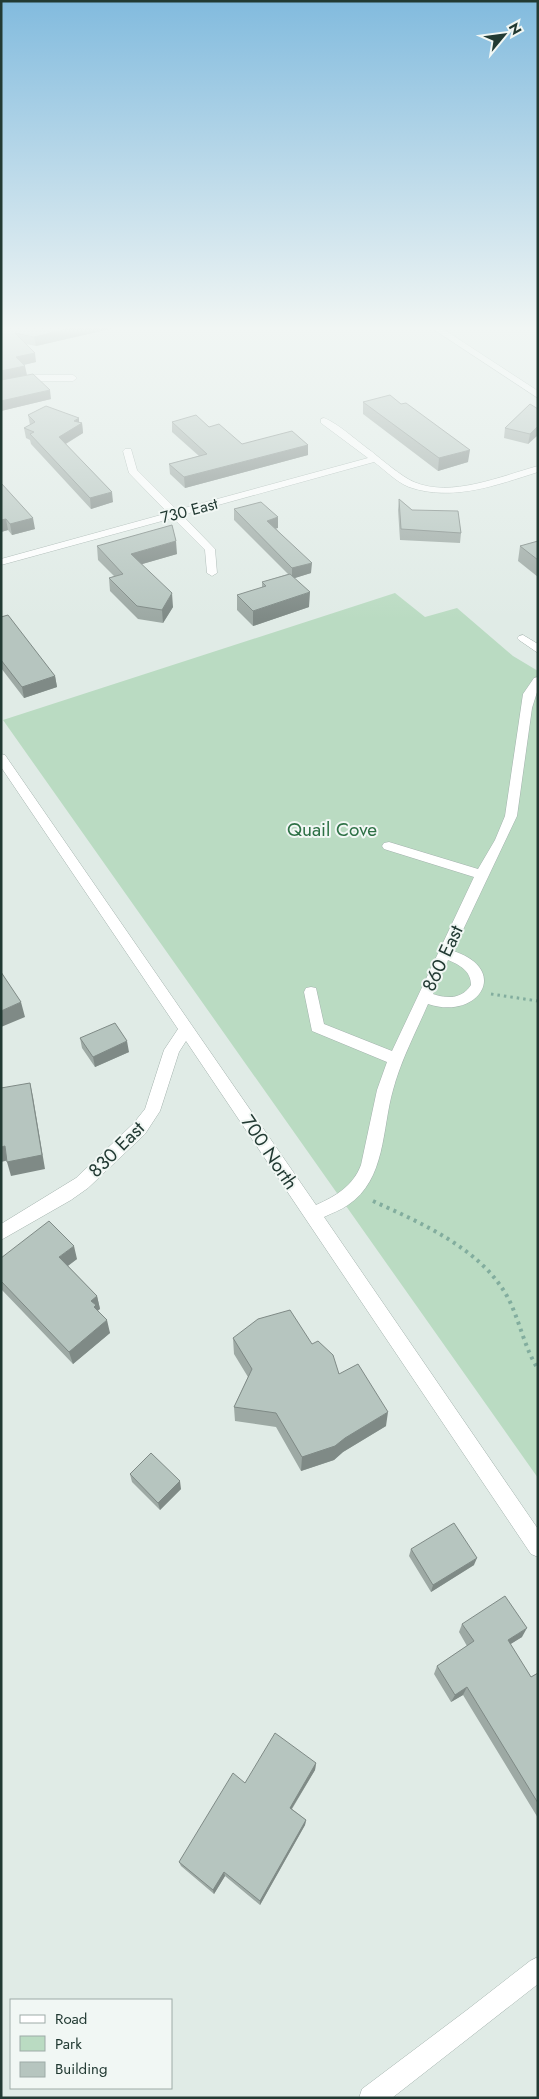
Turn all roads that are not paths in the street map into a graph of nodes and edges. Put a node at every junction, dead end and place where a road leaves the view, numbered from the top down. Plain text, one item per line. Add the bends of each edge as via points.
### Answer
1 (327, 423) edge
2 (128, 451) dead end
3 (377, 458) junction
4 (538, 469) edge
5 (176, 514) junction
6 (1, 562) edge
7 (212, 573) dead end
8 (523, 638) dead end
9 (538, 650) edge
10 (538, 680) edge
11 (1, 758) edge
12 (389, 846) dead end
13 (482, 875) junction
14 (444, 954) junction
15 (311, 992) dead end
16 (424, 997) junction
17 (186, 1029) junction
18 (396, 1058) junction
19 (313, 1214) junction
20 (1, 1233) edge
21 (538, 1547) edge
22 (538, 1969) edge
23 (372, 2098) edge

1 - 3 street
2 - 5 street via 132,471
3 - 4 street via 410,484 434,490 452,491 483,485
3 - 5 street, 730 East
5 - 6 street, 730 East
5 - 7 street via 210,549
8 - 9 street
10 - 13 street, 860 East via 529,694 526,708 511,816
11 - 17 street, 700 North
12 - 13 street
13 - 14 street, 860 East
14 - 16 street, 860 East
14 - 16 street via 459,959 474,970 476,990 460,1002 442,1003
15 - 18 street via 317,1027
16 - 18 street, 860 East
17 - 19 street, 700 North
17 - 20 street, 830 East via 172,1050 152,1111 139,1129 82,1183
18 - 19 street, 860 East via 363,1180 343,1200
19 - 21 street, 700 North
22 - 23 street

